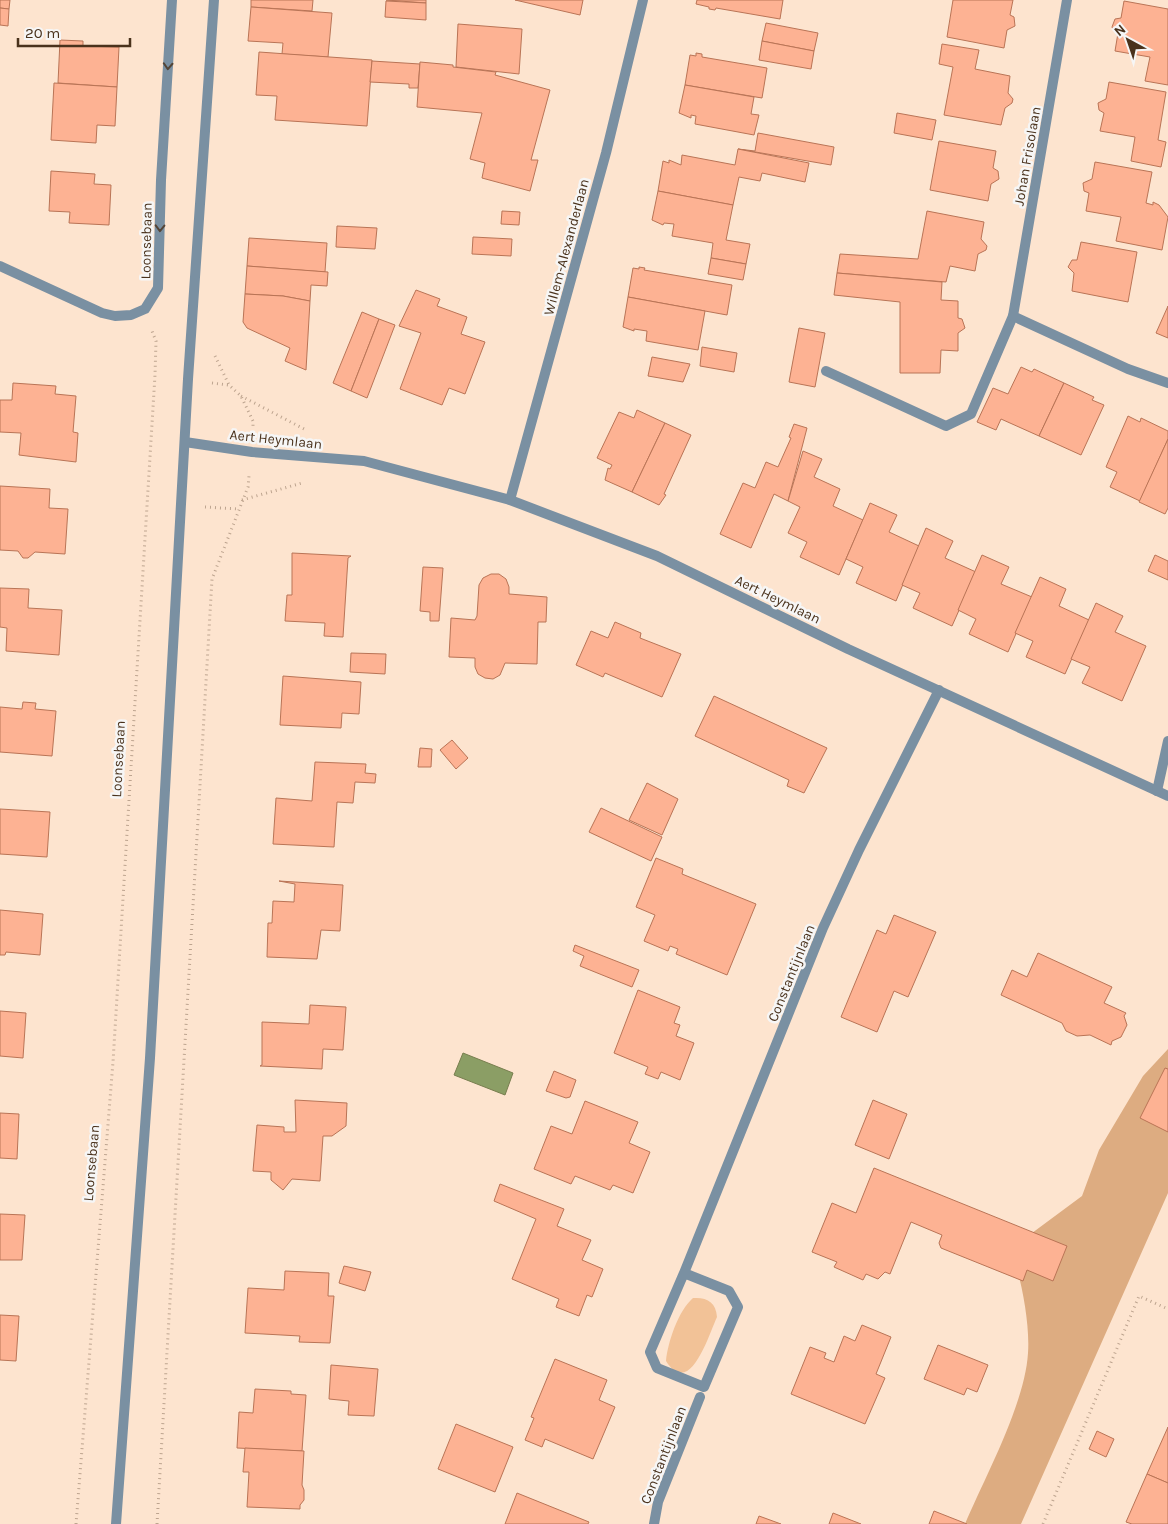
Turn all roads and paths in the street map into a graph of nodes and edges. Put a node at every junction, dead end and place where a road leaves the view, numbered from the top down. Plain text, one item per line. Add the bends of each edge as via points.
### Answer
1 (172, 0) edge
2 (214, 0) edge
3 (643, 0) edge
4 (1068, 0) edge
5 (0, 266) edge
6 (145, 309) junction
7 (1013, 316) junction
8 (193, 322) junction
9 (826, 372) dead end
10 (1168, 383) edge
11 (241, 396) junction
12 (313, 434) dead end
13 (185, 442) junction
14 (252, 452) junction
15 (510, 500) junction
16 (939, 690) junction
17 (1168, 741) edge
18 (1157, 791) junction
19 (1168, 796) edge
20 (684, 1273) junction
21 (1168, 1309) edge
22 (700, 1397) dead end
23 (76, 1524) edge
24 (116, 1524) edge
25 (157, 1524) edge
26 (654, 1524) edge
27 (1043, 1524) edge

1 -> 6 street, Loonsebaan via 158,288
2 - 8 street
3 - 15 street, Willem-Alexanderlaan via 606,153
4 - 7 street, Johan Frisolaan
5 - 6 street via 102,313 131,315
6 - 23 path, Loonsebaan via 156,341 155,375 113,1062
7 - 9 street, Johan Frisolaan via 971,414 946,426
7 - 10 street via 1128,369
8 - 11 path via 212,347 229,386
8 - 13 street
11 - 12 path, Aert Heymlaan
11 - 14 path via 253,420
13 - 14 street, Aert Heymlaan
13 - 24 street via 150,1058
14 - 15 street, Aert Heymlaan via 364,461
14 - 25 path via 248,487 212,579
15 - 16 street, Aert Heymlaan via 657,556
16 - 18 street, Aert Heymlaan
16 - 20 street, Constantijnlaan via 823,928
17 - 18 street
18 - 19 street, Aert Heymlaan
20 - 20 street, Constantijnlaan via 650,1352 657,1368 704,1387 738,1306 729,1291
21 - 27 path via 1139,1296
22 - 26 street, Constantijnlaan via 658,1502

